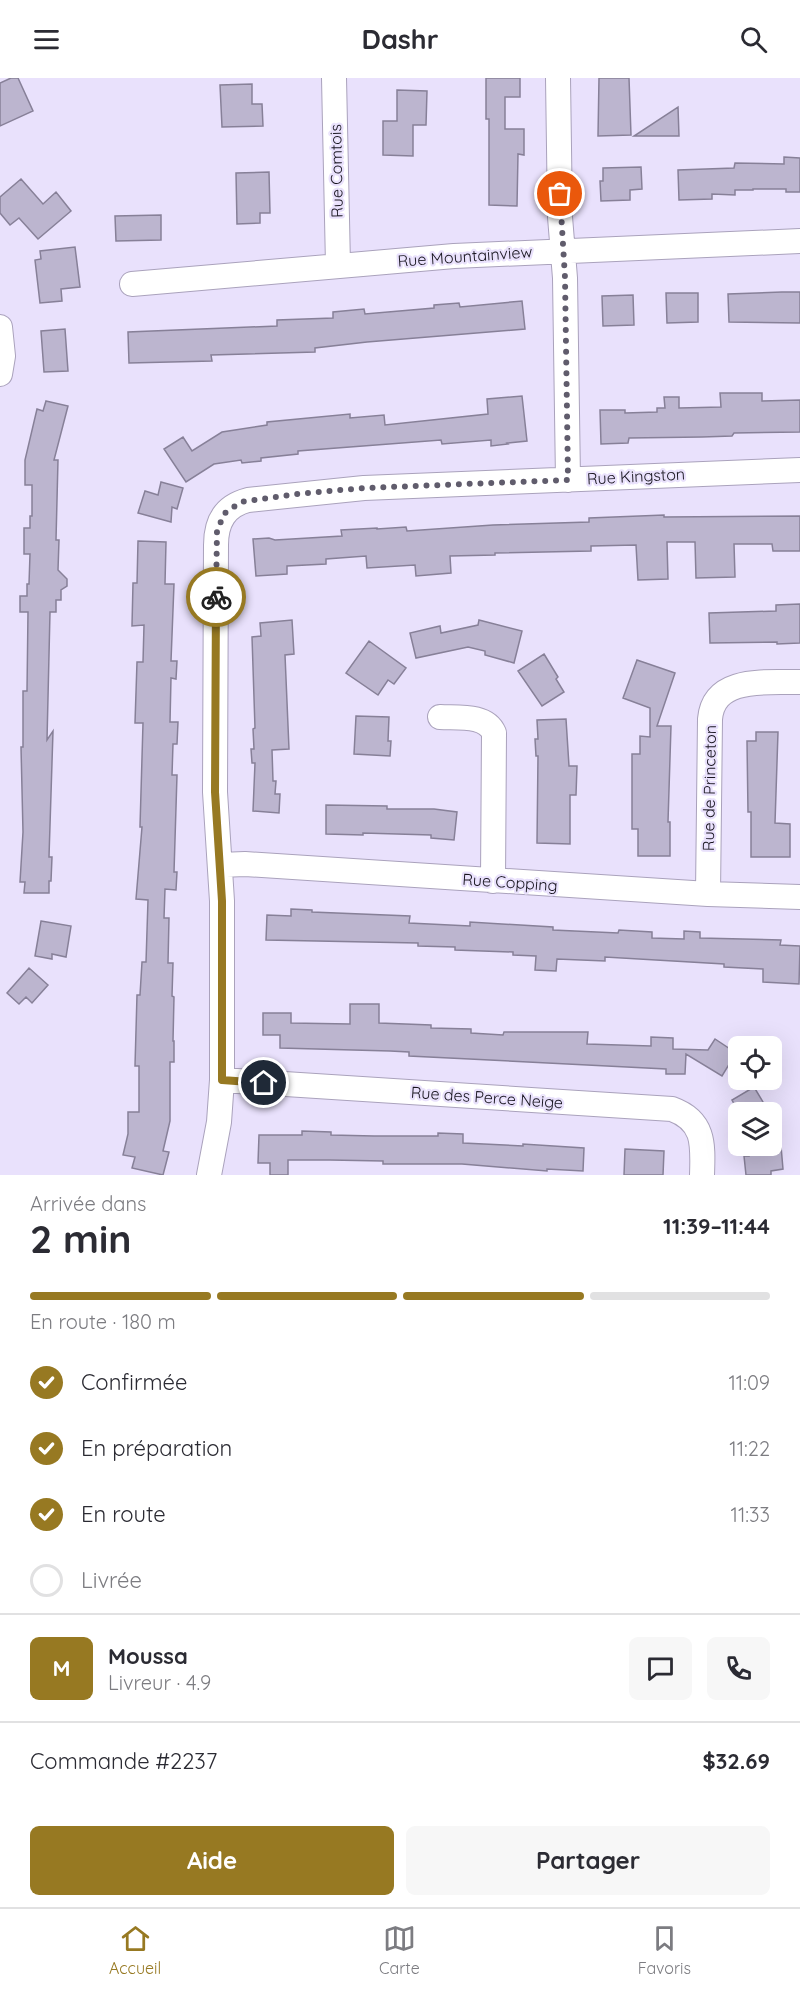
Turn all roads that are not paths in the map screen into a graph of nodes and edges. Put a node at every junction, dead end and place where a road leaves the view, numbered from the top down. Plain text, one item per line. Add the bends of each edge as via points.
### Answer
1 (334, 78) edge
2 (558, 78) edge
3 (800, 241) edge
4 (563, 250) junction
5 (338, 265) junction
6 (132, 284) dead end
7 (0, 327) edge
8 (0, 374) edge
9 (800, 470) edge
10 (568, 480) junction
11 (800, 682) edge
12 (440, 717) dead end
13 (220, 865) junction
14 (494, 881) junction
15 (708, 894) junction
16 (800, 897) edge
17 (222, 1080) junction
18 (210, 1175) edge
19 (702, 1175) edge

1 - 5 street, Rue Comtois
2 - 4 street
3 - 4 street, Rue Mountainview
4 - 5 street, Rue Mountainview
4 - 10 street
5 - 6 street, Rue Mountainview
7 - 8 street
9 - 10 street, Rue Kingston
10 - 13 street, Rue Kingston via 324,491 248,500 225,513 216,537 215,792
11 - 15 street, Rue de Princeton via 737,685 722,693 712,707
12 - 14 street via 482,720 494,733
13 - 14 street, Rue Copping
13 - 17 street
14 - 15 street, Rue Copping
15 - 16 street, Rue Copping
17 - 18 street
17 - 19 street, Rue des Perce Neige via 672,1109 690,1118 698,1129

